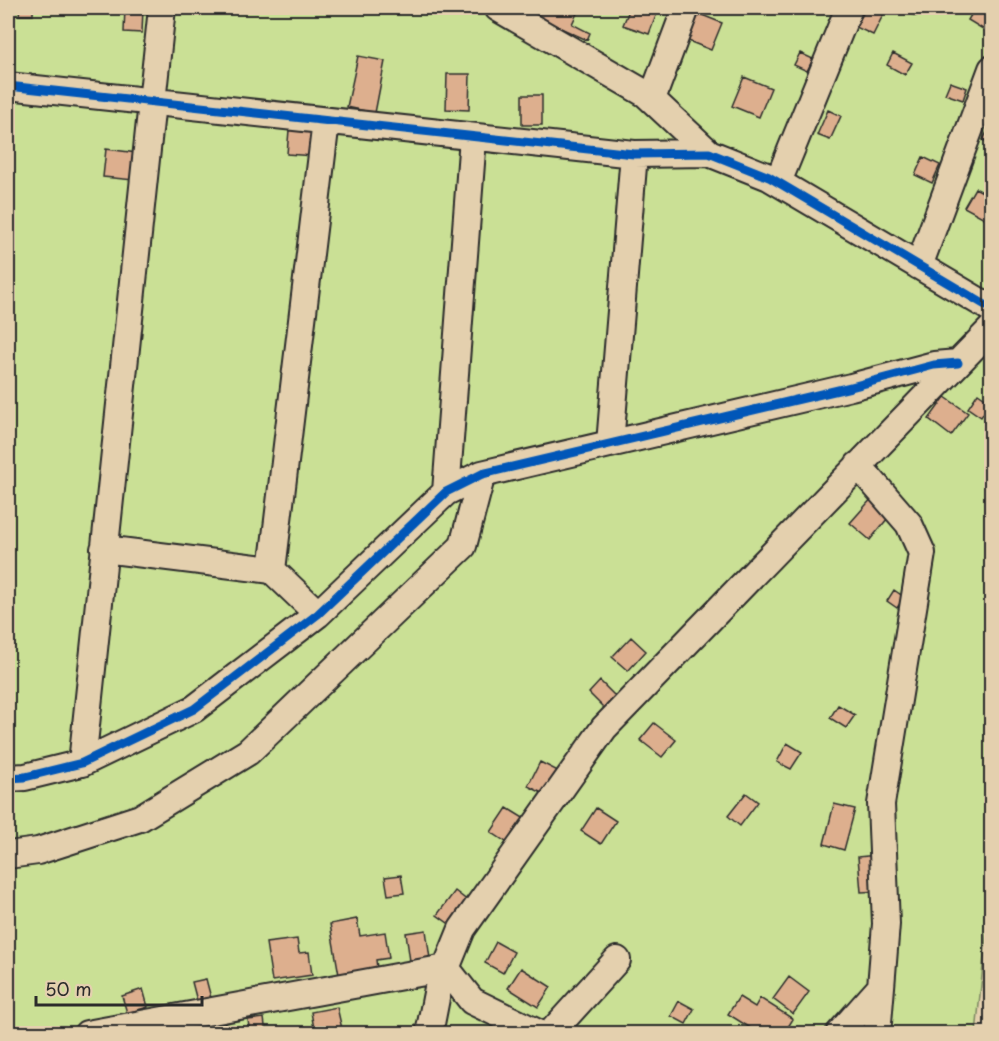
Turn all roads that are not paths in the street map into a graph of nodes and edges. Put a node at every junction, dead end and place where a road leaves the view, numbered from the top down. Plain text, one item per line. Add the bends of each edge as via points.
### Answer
1 (162, 8) edge
2 (686, 8) edge
3 (849, 8) edge
4 (511, 11) edge
5 (992, 69) edge
6 (8, 86) edge
7 (652, 99) junction
8 (154, 102) junction
9 (326, 121) junction
10 (473, 137) junction
11 (709, 153) junction
12 (634, 154) junction
13 (778, 182) junction
14 (919, 266) junction
15 (992, 309) edge
16 (992, 328) edge
17 (958, 363) junction
18 (610, 444) junction
19 (858, 465) junction
20 (482, 474) junction
21 (446, 492) junction
22 (104, 549) junction
23 (272, 570) junction
24 (318, 614) junction
25 (82, 763) junction
26 (8, 778) edge
27 (8, 855) edge
28 (617, 960) dead end
29 (446, 968) junction
30 (881, 987) junction
31 (87, 1034) edge
32 (429, 1034) edge
33 (540, 1034) edge
34 (550, 1034) edge
35 (839, 1034) edge
36 (877, 1034) edge

1 - 8 street
2 - 7 street
3 - 13 street
4 - 7 street
5 - 14 street
6 - 8 street
7 - 11 street
8 - 9 street
8 - 22 street
9 - 10 street
9 - 23 street
10 - 12 street
10 - 21 street
11 - 12 street
11 - 13 street
12 - 18 street
13 - 14 street
14 - 15 street
16 - 17 street
17 - 18 street via 934,365
17 - 19 street
18 - 20 street
19 - 29 street via 604,728 462,929
19 - 30 street via 909,524 922,553 881,804 886,924
20 - 21 street
20 - 27 street via 463,546 248,752 140,818 38,851
21 - 24 street
22 - 23 street
22 - 25 street
23 - 24 street
24 - 25 street via 194,709
25 - 26 street
28 - 34 street
29 - 31 street
29 - 32 street
29 - 33 street via 472,1001
30 - 35 street
30 - 36 street

